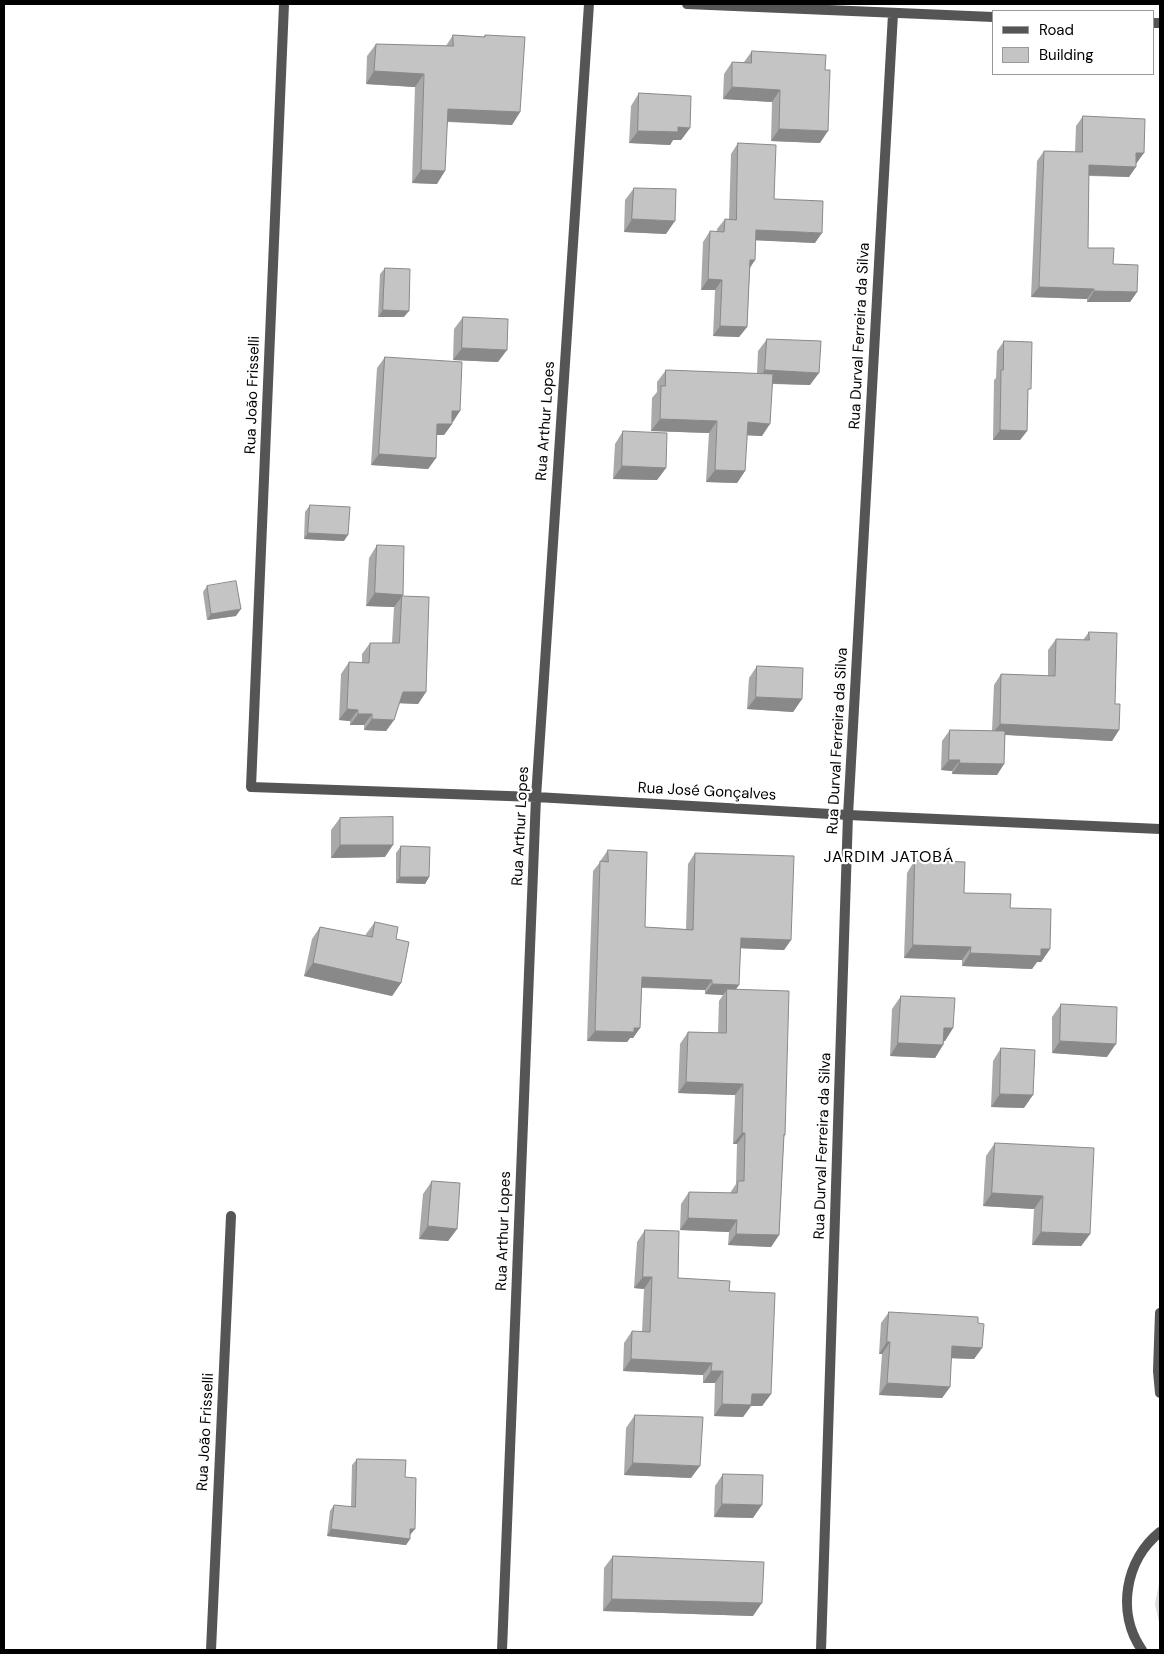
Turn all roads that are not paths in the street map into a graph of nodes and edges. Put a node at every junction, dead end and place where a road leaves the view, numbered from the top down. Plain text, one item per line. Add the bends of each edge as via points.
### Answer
1 (284, 4) edge
2 (589, 4) edge
3 (687, 4) edge
4 (893, 14) junction
5 (992, 17) edge
6 (251, 787) joint
7 (536, 797) junction
8 (848, 815) junction
9 (1160, 829) edge
10 (231, 1216) dead end
11 (1160, 1313) edge
12 (1160, 1393) edge
13 (1160, 1532) edge
14 (1136, 1648) edge
15 (211, 1650) edge
16 (502, 1650) edge
17 (821, 1650) edge

1 - 6 street, Rua João Frisselli
2 - 7 street, Rua Arthur Lopes
3 - 4 street
4 - 5 street
4 - 8 street, Rua Durval Ferreira da Silva
6 - 7 street, Rua José Gonçalves
7 - 8 street, Rua José Gonçalves
7 - 16 street, Rua Arthur Lopes
8 - 9 street, Rua José Gonçalves
8 - 17 street, Rua Durval Ferreira da Silva
10 - 15 street, Rua João Frisselli
11 - 12 street
13 - 14 street via 1150,1540 1135,1562 1127,1588 1128,1616

